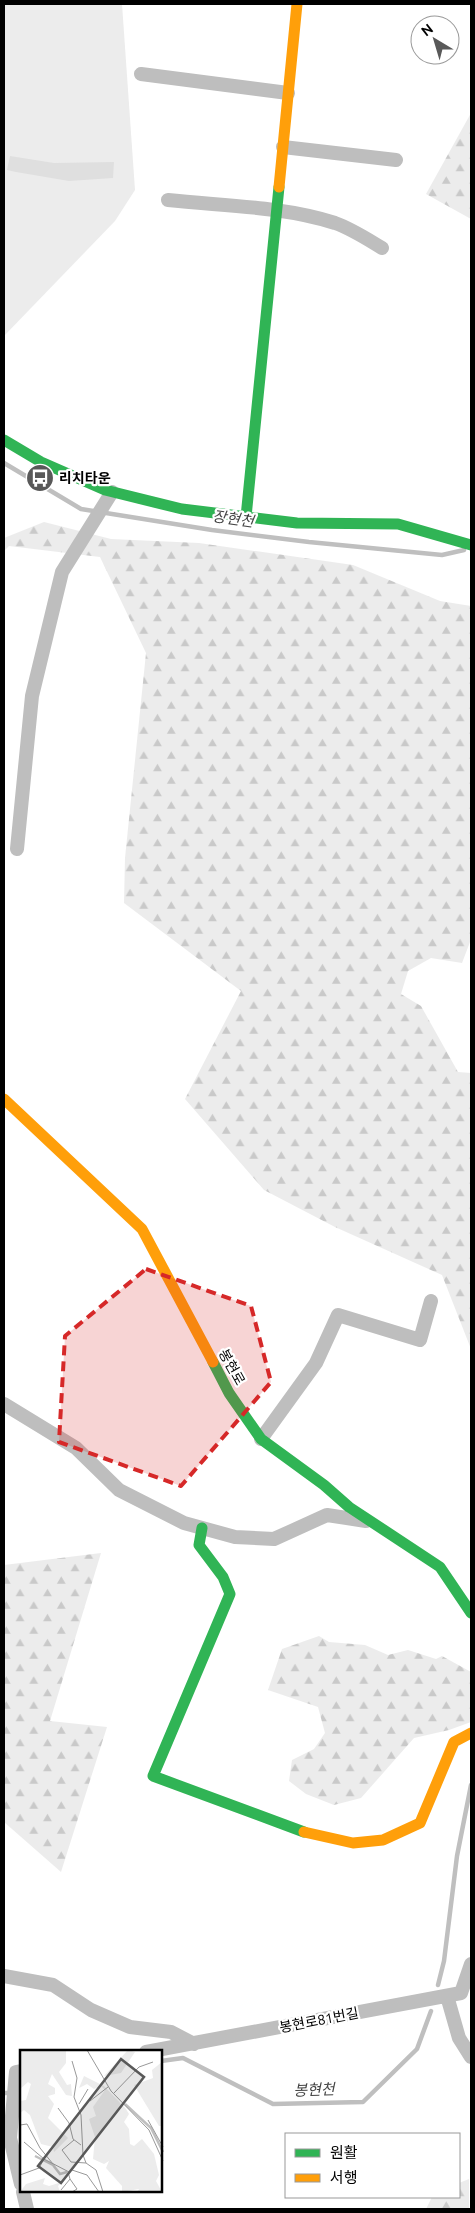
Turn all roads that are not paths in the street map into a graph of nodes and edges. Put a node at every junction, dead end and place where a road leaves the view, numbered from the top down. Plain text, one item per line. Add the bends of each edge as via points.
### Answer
1 (297, 4) edge
2 (141, 74) dead end
3 (288, 94) junction
4 (283, 147) junction
5 (396, 160) dead end
6 (168, 200) dead end
7 (276, 211) junction
8 (382, 248) dead end
9 (4, 440) edge
10 (109, 497) junction
11 (246, 517) junction
12 (471, 545) edge
13 (17, 849) dead end
14 (4, 1099) edge
15 (431, 1301) dead end
16 (4, 1404) edge
17 (261, 1440) junction
18 (373, 1522) junction
19 (202, 1528) junction
20 (471, 1614) edge
21 (471, 1733) edge
22 (471, 1964) edge
23 (4, 1976) edge
24 (447, 1996) junction
25 (194, 2044) junction
26 (158, 2050) edge
27 (471, 2057) edge
28 (14, 2075) edge
29 (20, 2180) edge
30 (23, 2193) edge
31 (28, 2209) edge

1 - 3 street
2 - 3 street
3 - 4 street
4 - 5 street
4 - 7 street
6 - 7 street
7 - 8 street via 334,223
7 - 11 street
9 - 10 street
10 - 11 street
10 - 13 street via 62,572 32,696
11 - 12 street via 297,523 398,524
14 - 17 street, 봉현로 via 142,1230 229,1393
15 - 17 street via 420,1340 338,1315 316,1364
16 - 19 street via 76,1448 119,1490 184,1523
17 - 18 street, 봉현로
18 - 19 street via 327,1515 274,1539 235,1538
18 - 20 street, 봉현로 via 440,1567
19 - 21 street via 199,1545 223,1577 230,1594 153,1776 306,1833 354,1843 383,1840 420,1823 454,1742
22 - 24 street, 봉현로81번길 via 461,1993
23 - 25 street via 53,1985 91,2010 130,2027 171,2032
24 - 25 street, 봉현로81번길
24 - 27 street via 459,2038
25 - 26 street, 봉현로81번길
28 - 29 street via 10,2138
30 - 31 street

